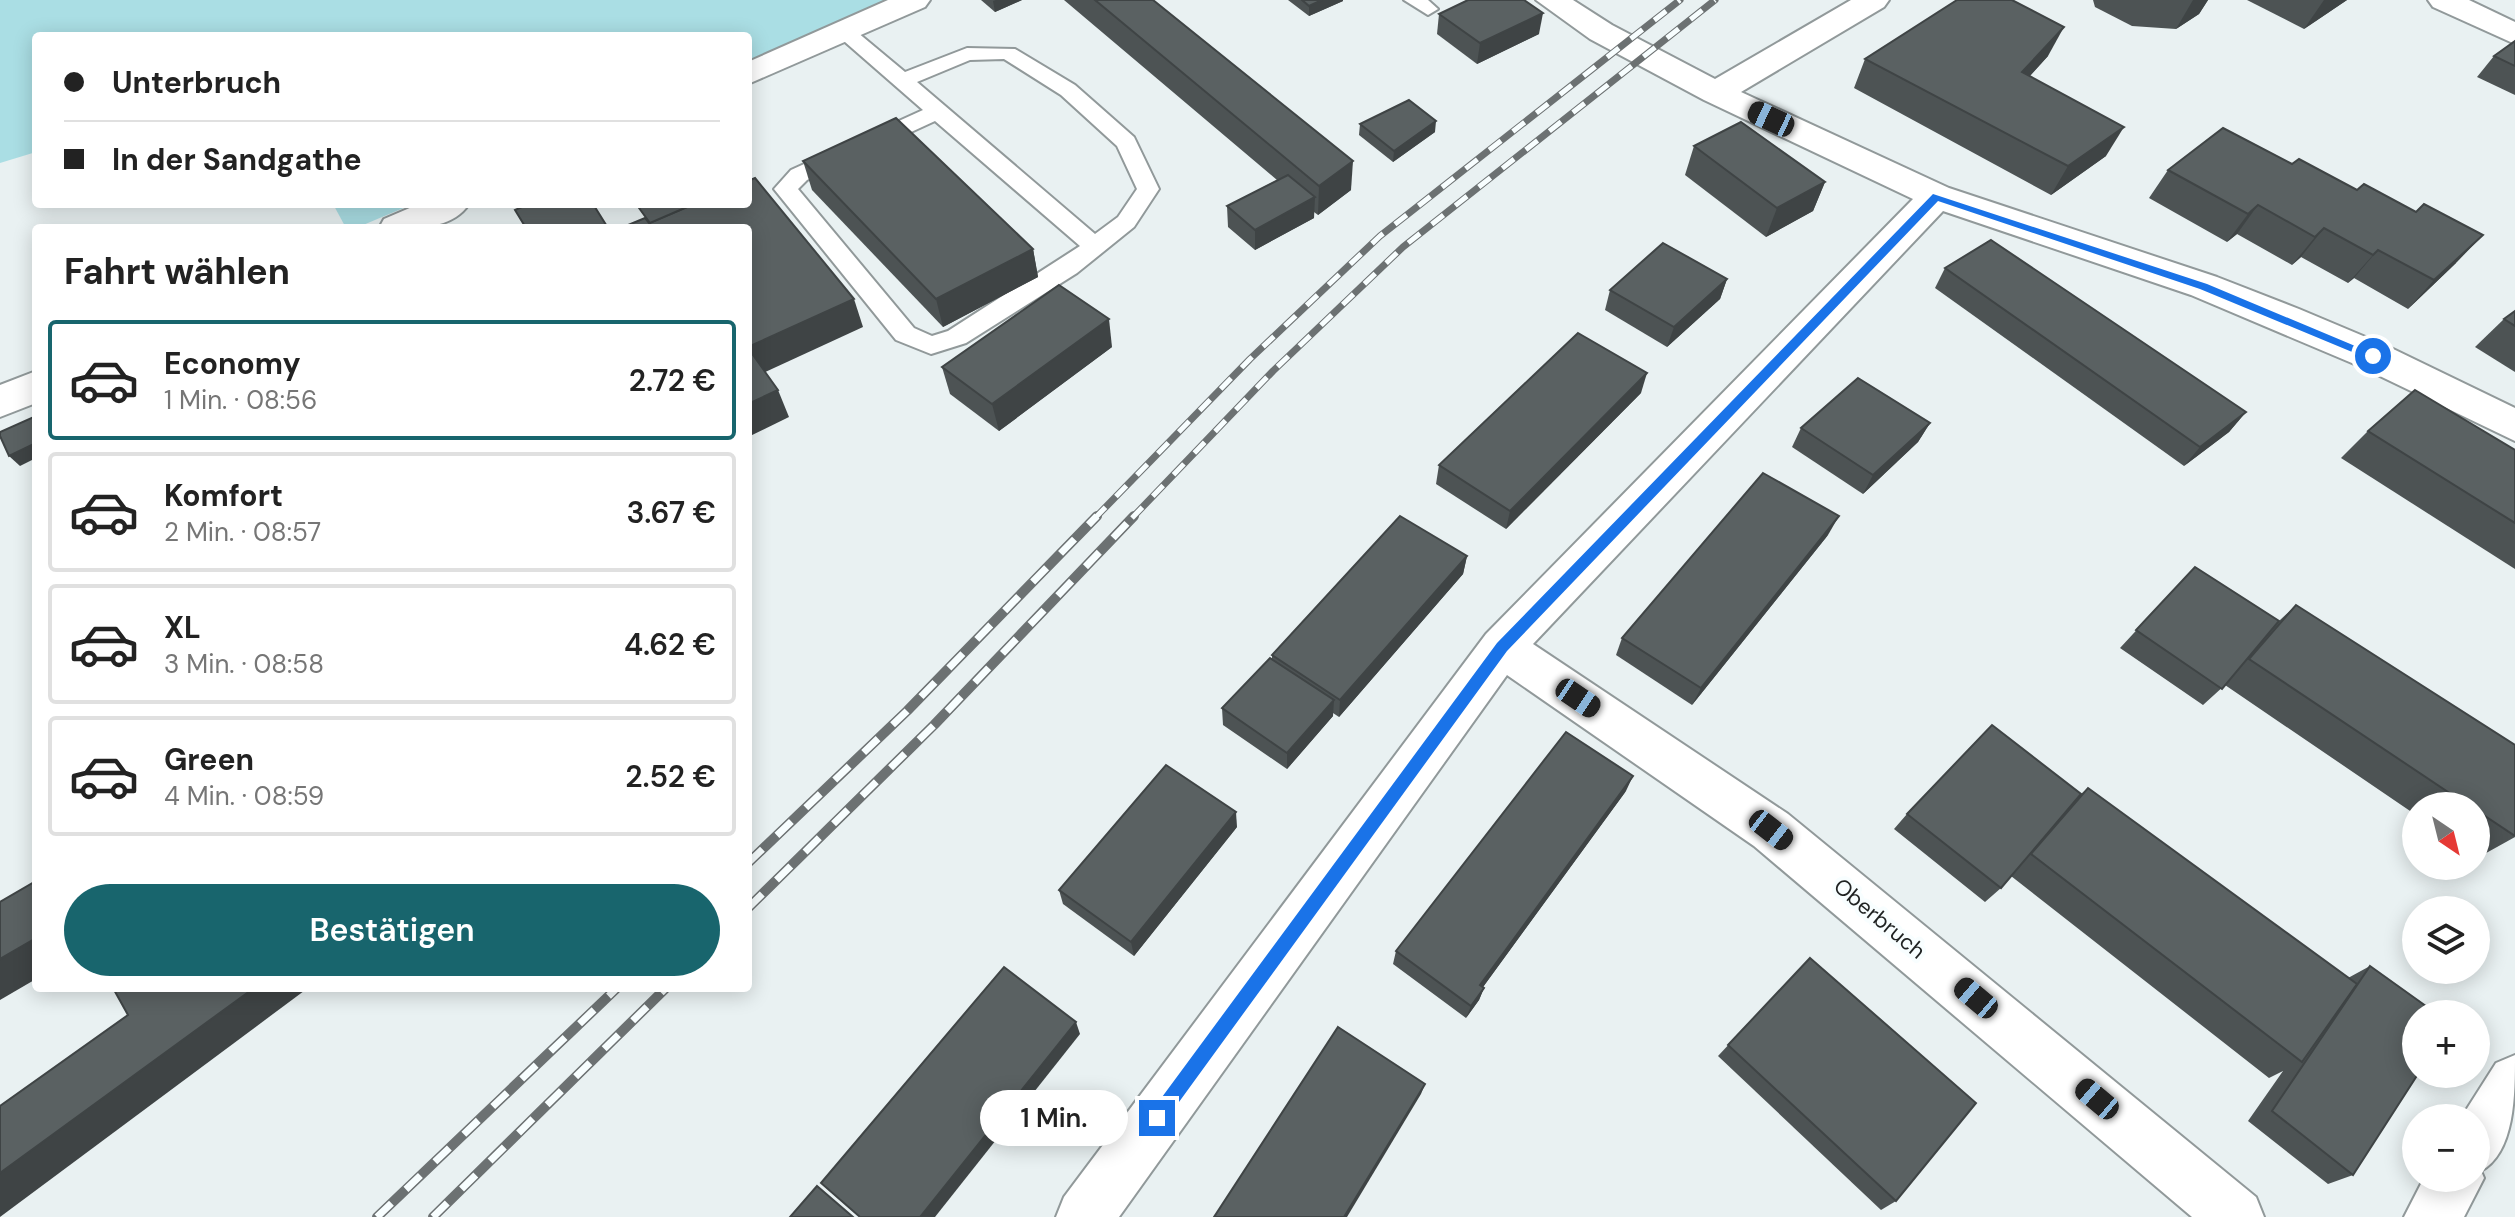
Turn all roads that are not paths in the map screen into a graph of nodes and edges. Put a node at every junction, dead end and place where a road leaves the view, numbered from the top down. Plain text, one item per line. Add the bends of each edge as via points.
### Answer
1 (914, 0) edge
2 (1552, 0) edge
3 (1873, 0) edge
4 (2444, 0) edge
5 (844, 31) junction
6 (2515, 34) edge
7 (752, 72) edge
8 (904, 80) junction
9 (1716, 93) junction
10 (939, 111) junction
11 (1937, 196) junction
12 (442, 208) edge
13 (406, 224) edge
14 (1095, 247) junction
15 (32, 388) edge
16 (0, 402) edge
17 (2515, 426) edge
18 (1502, 647) junction
19 (2515, 1082) edge
20 (2490, 1122) edge
21 (2447, 1192) edge
22 (1084, 1217) edge
23 (2236, 1217) edge
24 (2432, 1217) edge

1 - 5 street
2 - 9 street
3 - 9 street
4 - 6 street
5 - 7 street
5 - 8 lane
8 - 10 lane
8 - 14 lane via 967,54 1008,53 1068,90 1126,142 1148,189 1126,222
9 - 11 street
10 - 14 lane
10 - 14 lane via 799,175 785,189 905,334 931,345 957,337
11 - 17 street via 2231,297 2373,356
11 - 18 street
12 - 13 street
15 - 16 street
18 - 22 street
18 - 23 street, Oberbruch via 1783,839
19 - 20 street
21 - 24 street

